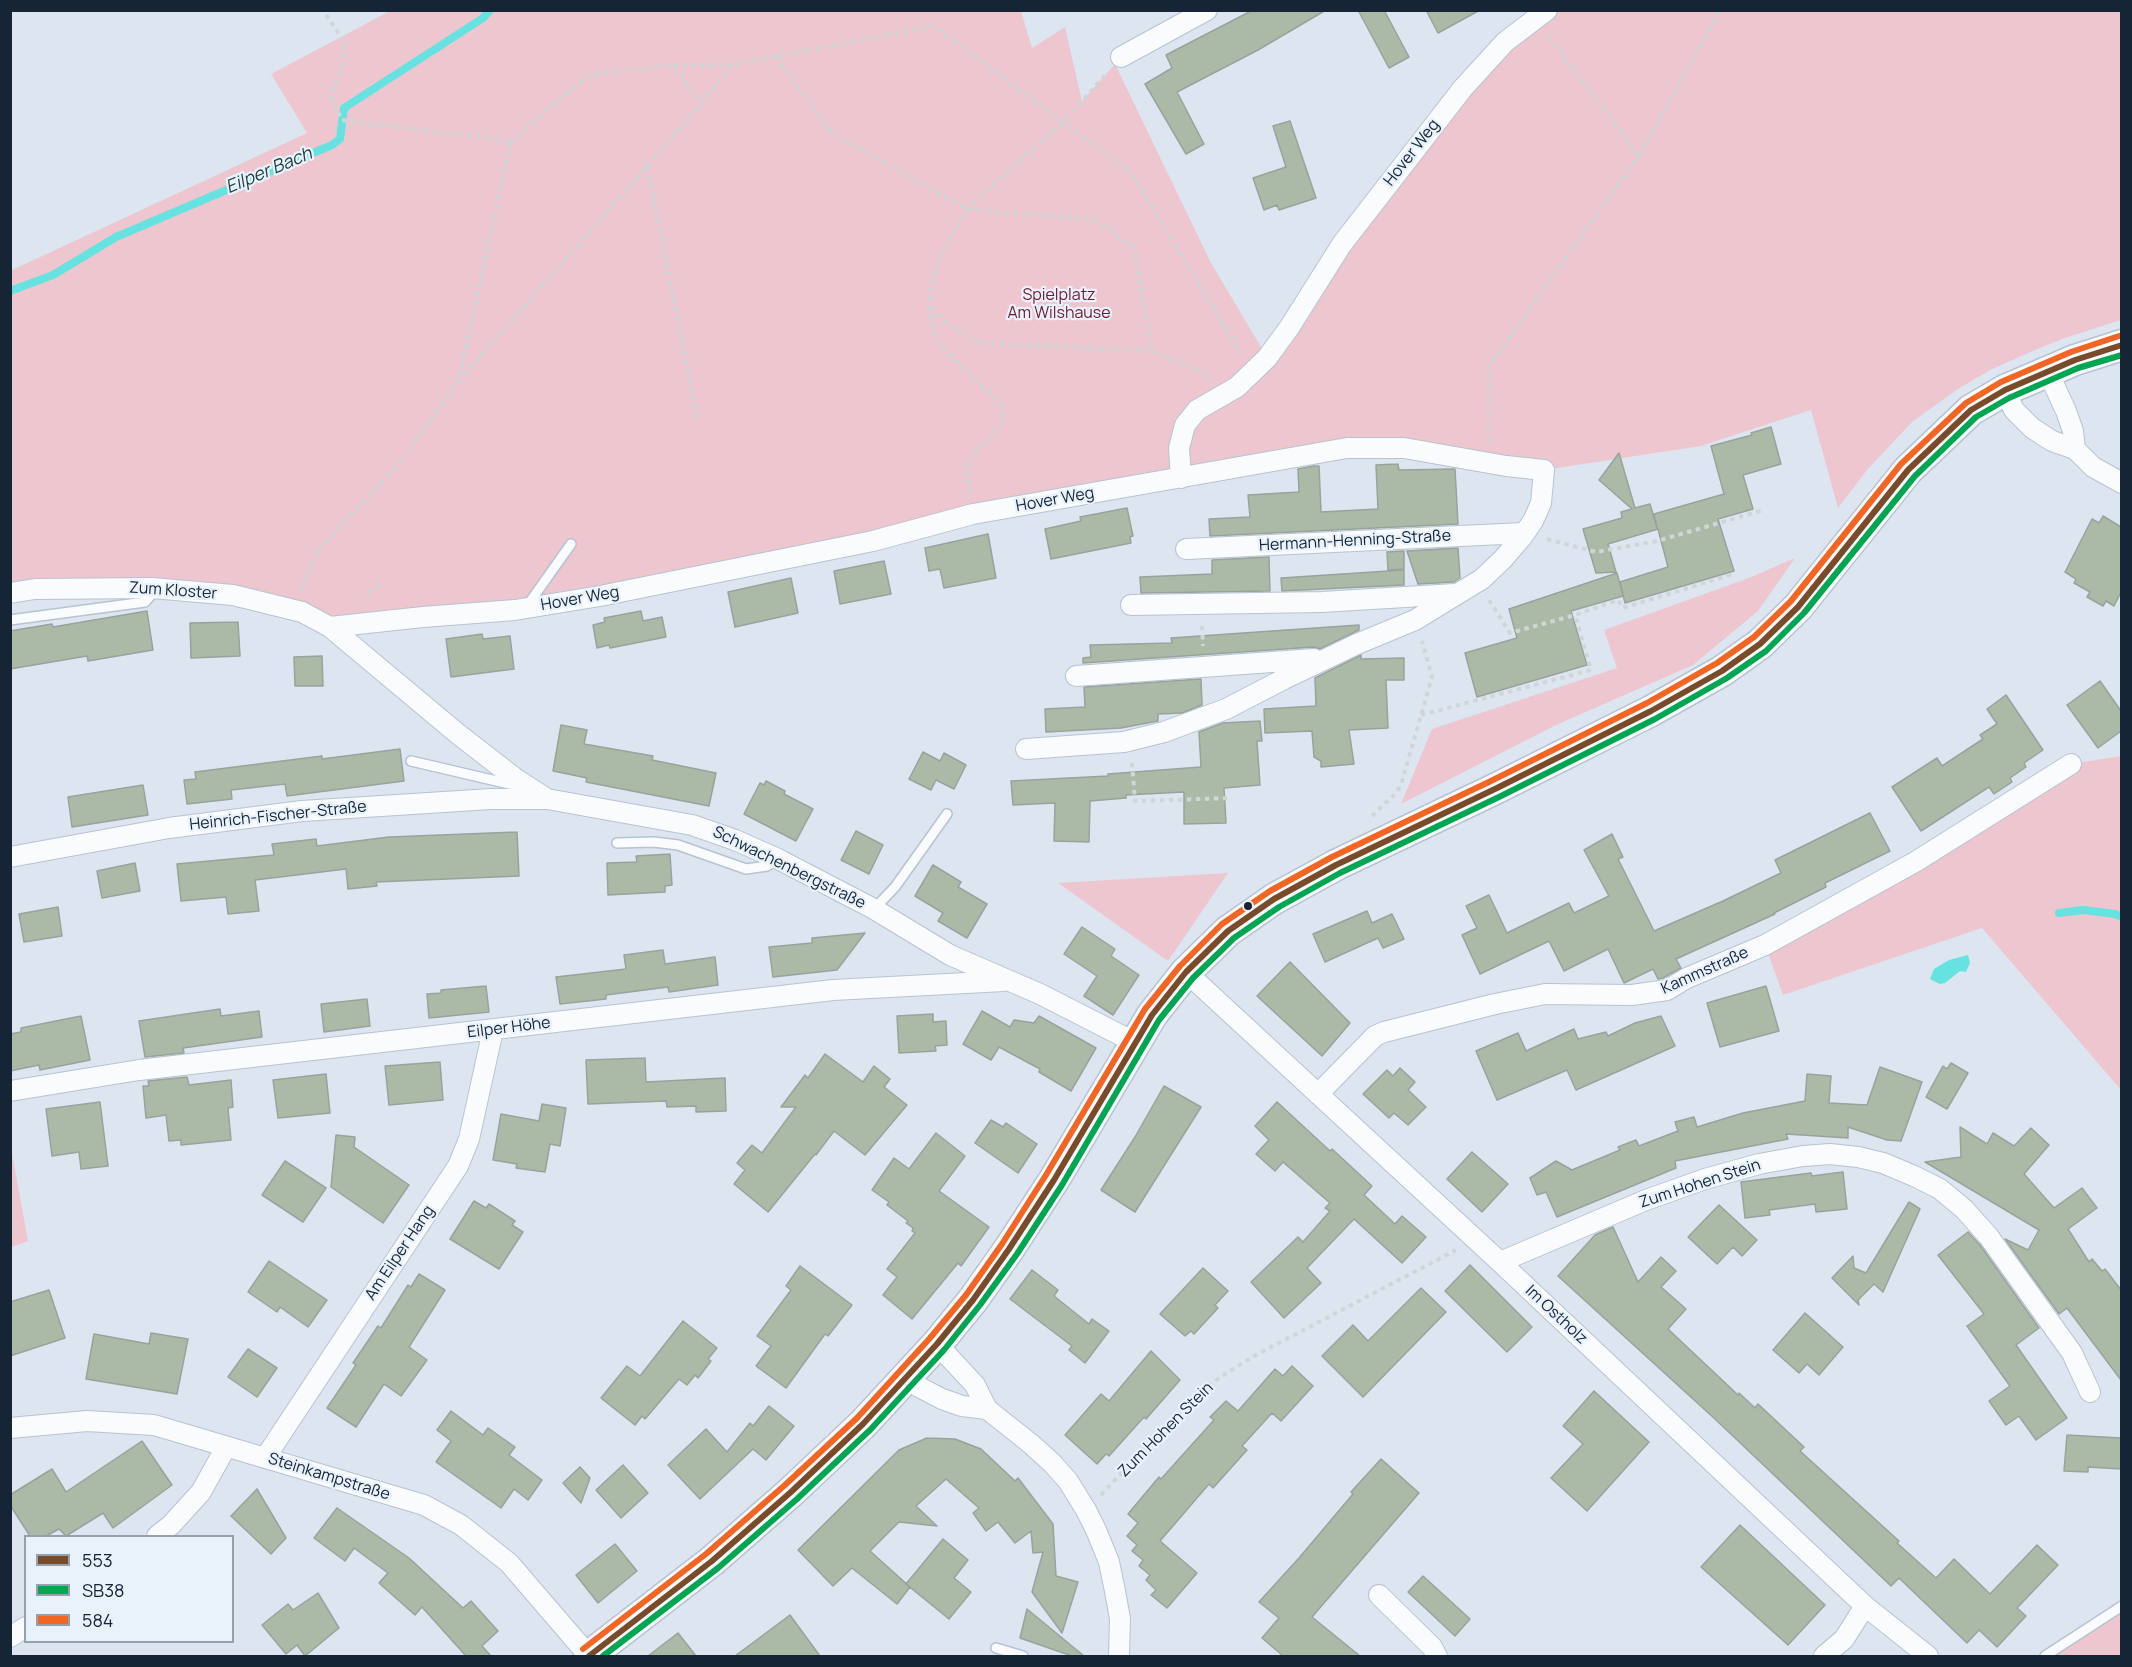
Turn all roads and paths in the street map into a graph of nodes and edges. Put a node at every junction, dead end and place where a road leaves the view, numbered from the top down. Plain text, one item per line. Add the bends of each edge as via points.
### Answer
1 (323, 10) edge
2 (1207, 10) edge
3 (1720, 10) edge
4 (1542, 15) edge
5 (775, 56) junction
6 (1121, 57) joint
7 (673, 65) junction
8 (731, 65) junction
9 (702, 103) junction
10 (1063, 122) junction
11 (511, 141) junction
12 (1639, 156) junction
13 (647, 166) junction
14 (968, 209) junction
15 (929, 307) junction
16 (2121, 345) edge
17 (1152, 351) junction
18 (1253, 372) junction
19 (2048, 372) junction
20 (458, 382) junction
21 (2005, 390) junction
22 (1218, 398) junction
23 (697, 417) dead end
24 (2075, 448) junction
25 (1489, 463) junction
26 (1181, 478) junction
27 (2121, 483) edge
28 (1764, 510) dead end
29 (973, 514) junction
30 (1524, 533) junction
31 (570, 544) dead end
32 (1574, 547) dead end
33 (1186, 549) dead end
34 (1733, 574) dead end
35 (1477, 582) junction
36 (152, 588) junction
37 (10, 593) edge
38 (1458, 594) junction
39 (1202, 604) junction
40 (1131, 606) dead end
41 (525, 609) junction
42 (294, 610) junction
43 (1575, 615) junction
44 (10, 620) edge
45 (1415, 620) junction
46 (330, 627) junction
47 (1326, 659) junction
48 (1204, 667) junction
49 (1076, 676) dead end
50 (1420, 715) junction
51 (1130, 741) junction
52 (1026, 749) dead end
53 (411, 761) dead end
54 (2071, 764) dead end
55 (539, 794) junction
56 (1232, 798) dead end
57 (947, 814) dead end
58 (1371, 817) dead end
59 (617, 843) dead end
60 (10, 857) edge
61 (778, 859) junction
62 (874, 909) junction
63 (1186, 972) junction
64 (1009, 981) junction
65 (493, 1030) junction
66 (1134, 1042) junction
67 (10, 1092) edge
68 (1318, 1094) junction
69 (1476, 1240) junction
70 (1500, 1262) junction
71 (937, 1344) junction
72 (906, 1377) junction
73 (2090, 1392) dead end
74 (987, 1408) junction
75 (10, 1428) edge
76 (226, 1447) junction
77 (265, 1458) junction
78 (1086, 1510) junction
79 (158, 1535) edge
80 (1379, 1595) dead end
81 (1865, 1606) junction
82 (2121, 1606) edge
83 (24, 1629) edge
84 (10, 1637) edge
85 (996, 1648) dead end
86 (590, 1656) edge
87 (1023, 1656) edge
88 (1119, 1656) edge
89 (1437, 1656) edge
90 (1824, 1656) edge
91 (1928, 1656) edge
92 (2046, 1656) edge

1 - 11 path via 345,43 342,71 330,95 342,120
2 - 6 street
3 - 12 path
4 - 12 path
4 - 18 street, Hover Weg via 1505,42 1463,88 1342,244 1289,328
5 - 8 path
5 - 10 path via 934,26
5 - 14 path via 832,134
6 - 10 path
7 - 8 path
7 - 9 path
7 - 11 path via 588,75
8 - 9 path
9 - 13 path
10 - 14 path
10 - 18 path via 1131,173
11 - 20 path
12 - 25 path via 1489,366
13 - 20 path
13 - 23 path
14 - 15 path via 941,253
14 - 17 path via 1096,220 1134,248
15 - 17 path via 949,325 981,343
15 - 29 path via 936,341 1000,405 1002,423 991,439 978,447 967,465
16 - 19 main road
17 - 22 path via 1209,375
18 - 22 street, Hover Weg
19 - 21 main road
19 - 24 street via 2066,411
20 - 42 path via 397,466 317,551
21 - 24 street via 2014,410 2032,428 2052,441
21 - 63 main road via 1971,410 1908,470 1798,607 1760,644 1685,694 1353,856 1284,894 1228,931
22 - 26 street, Hover Weg via 1197,410 1185,425 1179,448
24 - 27 street via 2093,467
25 - 26 street via 1404,448 1347,448
25 - 30 street via 1544,470 1541,503
26 - 29 street, Hover Weg
28 - 32 path via 1657,541 1596,552
29 - 41 street, Hover Weg via 873,541
30 - 33 street, Hermann-Henning-Straße
30 - 35 street
31 - 41 lane
34 - 43 path via 1623,608 1618,600
35 - 38 street
35 - 43 path via 1510,633
36 - 37 street, Zum Kloster via 34,589
36 - 42 street, Zum Kloster via 233,595
36 - 44 lane via 145,602
38 - 39 street
38 - 45 street
39 - 40 street
39 - 48 path
41 - 46 street, Hover Weg
42 - 46 street, Zum Kloster
43 - 50 path via 1592,670
45 - 47 street
45 - 50 path via 1432,677
46 - 55 street, Schwachenbergstraße via 458,734
47 - 48 street
47 - 51 street via 1226,710
48 - 49 street
50 - 58 path via 1401,785
51 - 52 street
51 - 56 path via 1135,801
53 - 55 lane
54 - 68 street, Kammstraße via 1915,862 1765,945 1667,990 1632,995 1545,994 1384,1032 1375,1036
55 - 60 street, Heinrich-Fischer-Straße via 302,811 169,828
55 - 61 street, Schwachenbergstraße via 711,830
57 - 62 lane via 895,887
59 - 61 lane via 678,845 746,869 767,866
61 - 62 street, Schwachenbergstraße
62 - 64 street, Schwachenbergstraße via 950,955
63 - 66 main road
63 - 68 street, Im Ostholz
64 - 65 street, Eilper Höhe via 833,990
64 - 66 street, Schwachenbergstraße
65 - 67 street, Eilper Höhe via 139,1070
65 - 77 street, Am Eilper Hang via 469,1139 458,1166
66 - 71 main road via 1009,1250
68 - 69 street, Im Ostholz
69 - 70 street, Im Ostholz
69 - 78 path, Zum Hohen Stein via 1225,1374 1176,1415
70 - 73 street, Zum Hohen Stein via 1705,1179 1803,1156 1858,1157 1914,1176 1940,1189 1964,1209 1989,1237 2072,1353
70 - 81 street, Im Ostholz
71 - 72 main road
71 - 74 street via 975,1385
72 - 74 street via 942,1399
72 - 86 main road via 791,1492 712,1561
74 - 78 street via 1052,1463
75 - 76 street, Steinkampstraße via 87,1421 154,1425
76 - 77 street, Steinkampstraße
76 - 79 street via 201,1492
77 - 86 street, Steinkampstraße via 444,1514 509,1563
78 - 88 street via 1108,1562 1115,1591 1120,1619
80 - 89 street
81 - 90 street via 1844,1639
81 - 91 street, Im Ostholz
82 - 92 lane
83 - 84 street
85 - 87 lane

